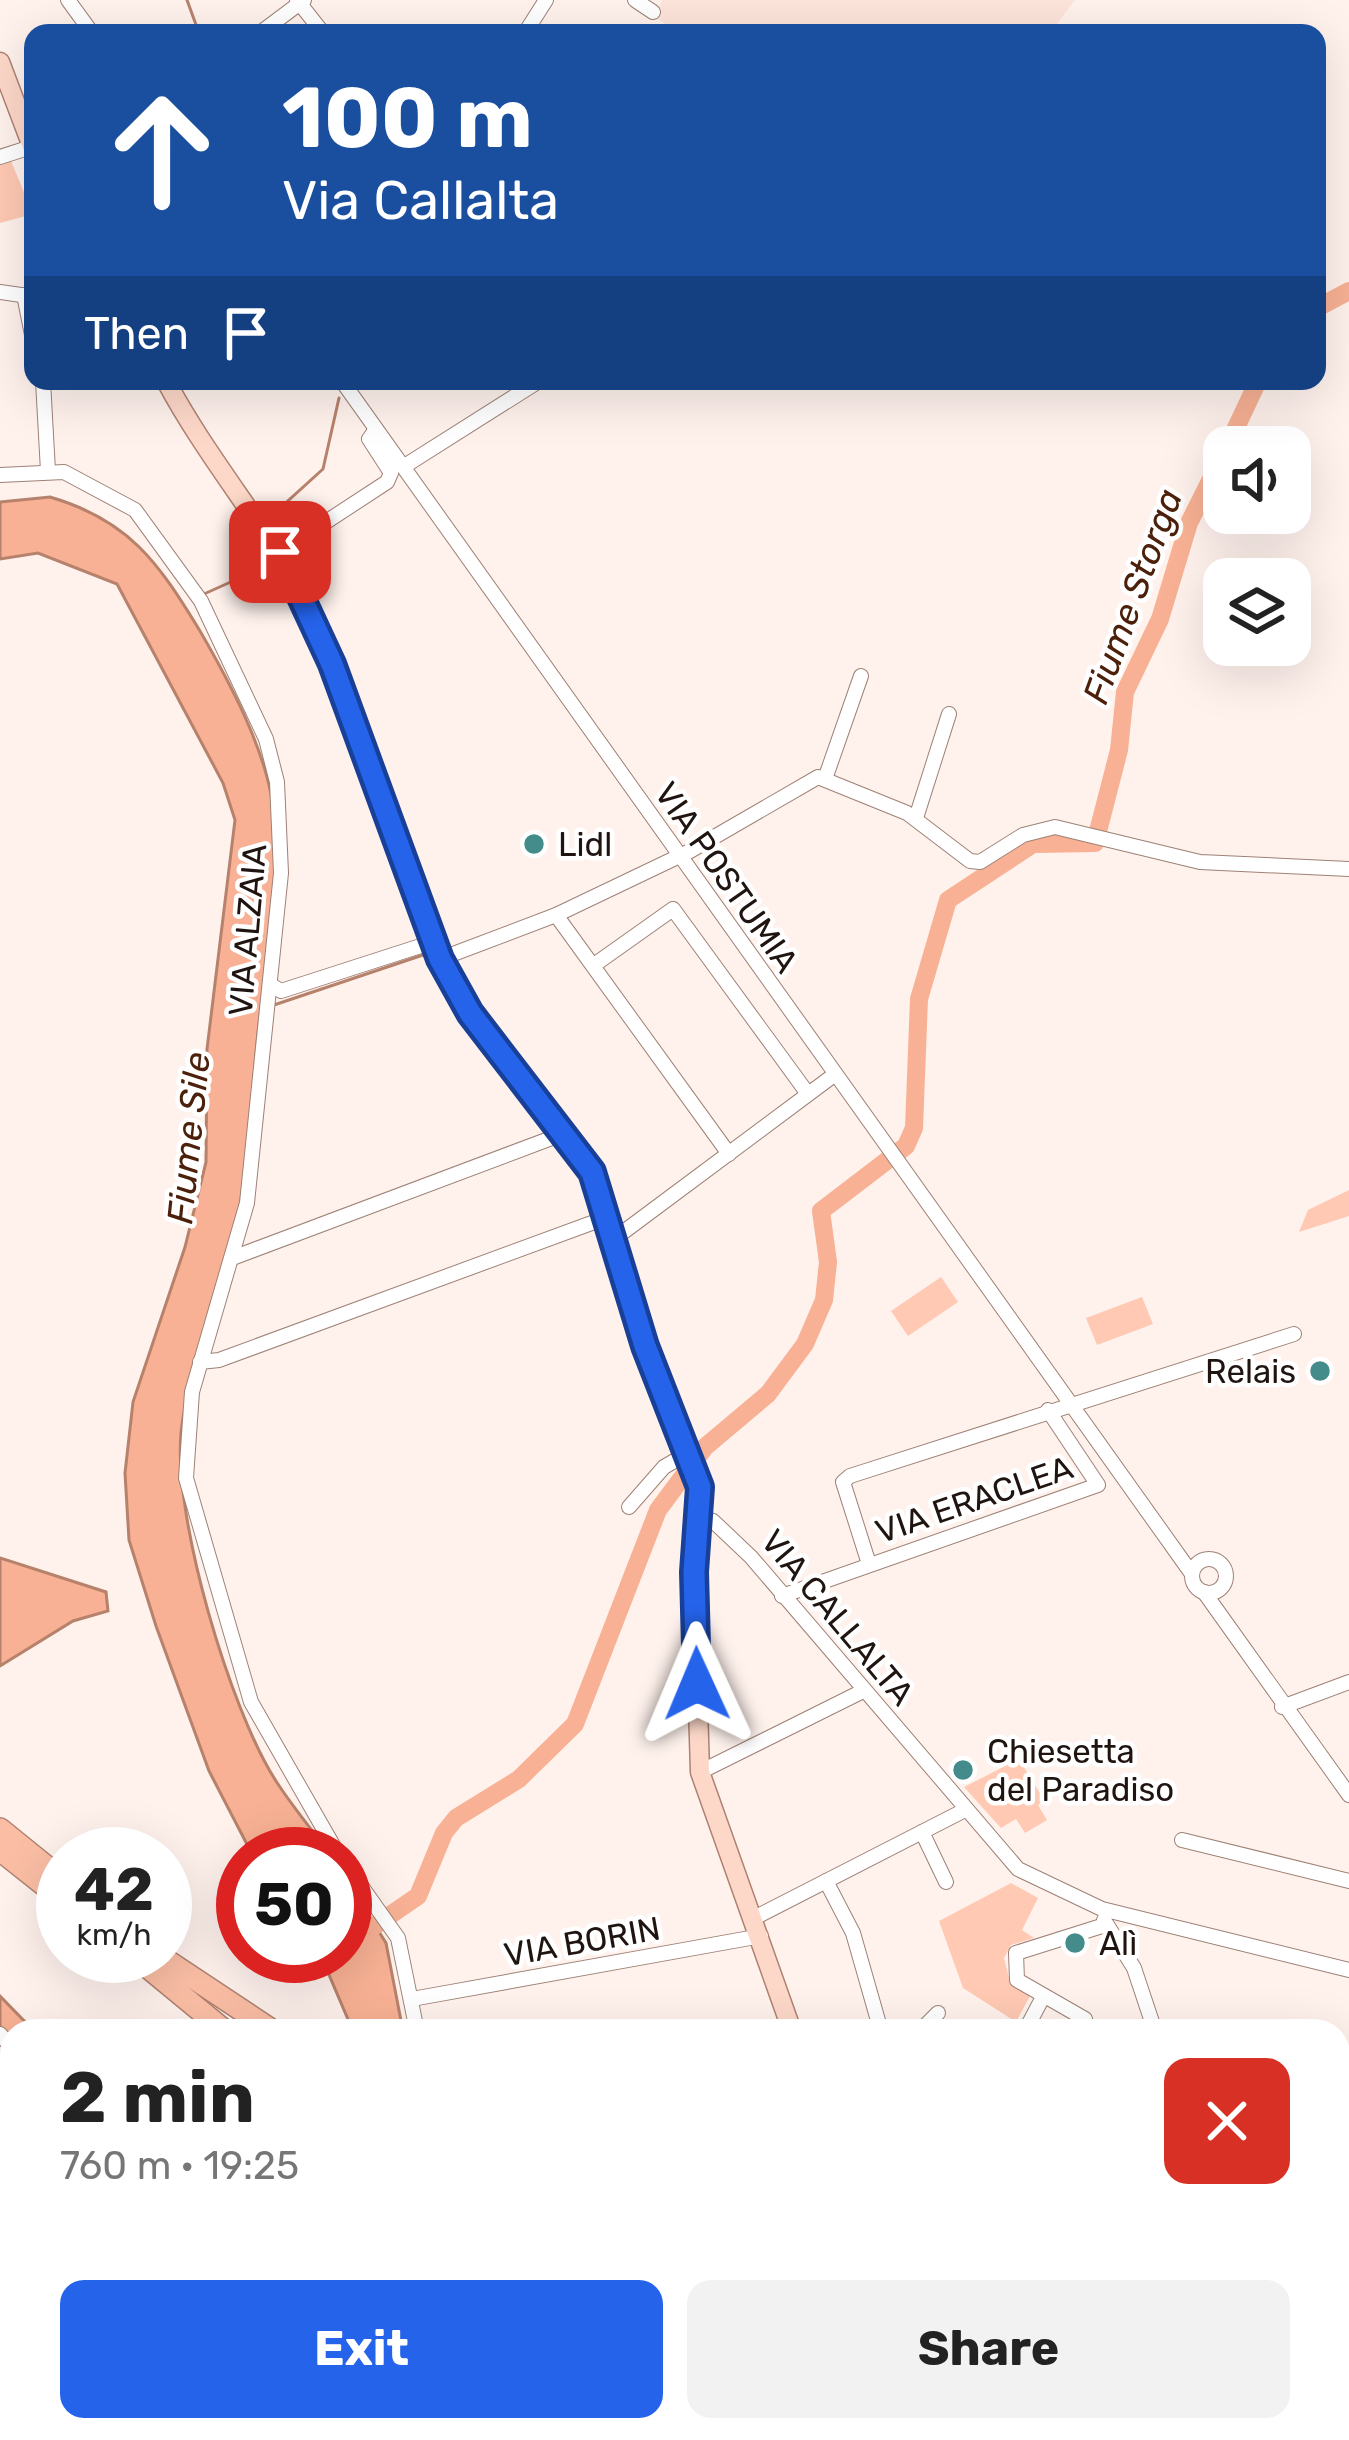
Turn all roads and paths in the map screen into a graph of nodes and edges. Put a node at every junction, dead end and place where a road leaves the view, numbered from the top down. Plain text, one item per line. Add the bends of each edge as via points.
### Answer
1 (635, 0) edge
2 (300, 1) edge
3 (653, 12) dead end
4 (271, 24) edge
5 (0, 62) edge
6 (24, 126) edge
7 (44, 390) edge
8 (171, 390) edge
9 (349, 390) edge
10 (525, 390) edge
11 (376, 428) junction
12 (403, 467) junction
13 (48, 471) junction
14 (0, 475) edge
15 (280, 552) junction
16 (861, 676) dead end
17 (949, 714) dead end
18 (814, 780) junction
19 (916, 818) junction
20 (678, 855) junction
21 (1349, 869) edge
22 (556, 915) junction
23 (436, 951) junction
24 (595, 965) junction
25 (272, 985) junction
26 (834, 1075) junction
27 (808, 1094) junction
28 (565, 1133) junction
29 (728, 1154) junction
30 (608, 1217) junction
31 (614, 1238) junction
32 (235, 1257) junction
33 (1294, 1334) dead end
34 (200, 1362) junction
35 (1067, 1404) junction
36 (1048, 1410) junction
37 (688, 1454) junction
38 (629, 1507) dead end
39 (699, 1516) junction
40 (1161, 1535) junction
41 (1202, 1560) junction
42 (869, 1564) junction
43 (1192, 1574) junction
44 (1224, 1584) junction
45 (1204, 1592) junction
46 (782, 1596) junction
47 (1235, 1642) junction
48 (1349, 1682) edge
49 (861, 1692) junction
50 (1282, 1707) junction
51 (700, 1772) junction
52 (1346, 1786) edge
53 (963, 1811) junction
54 (322, 1827) edge
55 (0, 1829) edge
56 (922, 1832) junction
57 (1182, 1840) dead end
58 (0, 1850) edge
59 (36, 1858) edge
60 (36, 1879) edge
61 (826, 1881) junction
62 (1349, 1881) edge
63 (946, 1882) dead end
64 (372, 1899) edge
65 (1104, 1917) junction
66 (758, 1927) junction
67 (1349, 1970) edge
68 (192, 1977) edge
69 (167, 1983) edge
70 (1042, 1997) junction
71 (412, 1999) junction
72 (938, 2013) dead end
73 (210, 2019) edge
74 (254, 2019) edge
75 (415, 2019) edge
76 (788, 2019) edge
77 (878, 2019) edge
78 (932, 2019) edge
79 (1031, 2019) edge
80 (1085, 2019) edge
81 (1151, 2019) edge

1 - 3 street
2 - 4 street
5 - 6 main road
7 - 13 street
8 - 15 main road
9 - 11 street, VIA POSTUMIA
10 - 12 street
11 - 12 street, VIA POSTUMIA
11 - 15 street via 369,439 391,473 387,482
12 - 20 street, VIA POSTUMIA
13 - 14 street, VIA ALZAIA
13 - 25 street, VIA ALZAIA via 88,481 134,510 198,596 266,739 283,829
15 - 23 main road via 332,664
16 - 18 street
17 - 19 street
18 - 19 street
18 - 20 street
19 - 21 street via 950,850 980,862 1042,829 1088,831 1216,864
20 - 22 street
20 - 26 street, VIA POSTUMIA
22 - 23 street
22 - 24 street
23 - 25 street via 281,991
23 - 28 main road via 481,1028
24 - 27 street via 673,909
24 - 29 street
25 - 32 street, VIA ALZAIA
26 - 27 street
26 - 35 street, VIA POSTUMIA
27 - 29 street
28 - 30 main road via 592,1172
28 - 32 street
29 - 31 street
30 - 31 main road
30 - 34 street
31 - 37 main road
32 - 34 street, VIA ALZAIA
33 - 35 street
34 - 54 street, VIA ALZAIA via 185,1450 197,1530 250,1702
35 - 36 street
35 - 40 street, VIA POSTUMIA
36 - 42 street via 846,1478
36 - 42 street, VIA ERACLEA via 1098,1485
37 - 38 street via 664,1467
37 - 39 main road
39 - 46 street, VIA CALLALTA via 722,1528
39 - 51 main road
40 - 41 street, VIA POSTUMIA
40 - 43 street, VIA POSTUMIA
41 - 43 street
41 - 44 street, VIA POSTUMIA via 1223,1566
42 - 46 street, VIA ERACLEA
43 - 45 street, VIA POSTUMIA
44 - 45 street
44 - 47 street, VIA POSTUMIA
45 - 47 street, VIA POSTUMIA
46 - 49 street, VIA CALLALTA
47 - 50 street, VIA POSTUMIA
48 - 50 street
49 - 51 street
49 - 53 street, VIA CALLALTA
50 - 52 street, VIA POSTUMIA
51 - 66 main road
53 - 56 street, VIA BORIN
53 - 65 street, VIA CALLALTA via 1018,1869
55 - 59 highway
56 - 61 street, VIA BORIN
56 - 63 street
57 - 62 street
58 - 60 highway
61 - 66 street, VIA BORIN
61 - 77 street via 853,1933
64 - 71 street via 398,1938
65 - 67 street, VIA CALLALTA
65 - 70 street via 1016,1954 1017,1980
65 - 81 street
66 - 71 street, VIA BORIN
66 - 76 main road
68 - 74 highway
69 - 73 highway
70 - 79 street
70 - 80 street
71 - 75 street
72 - 78 street

